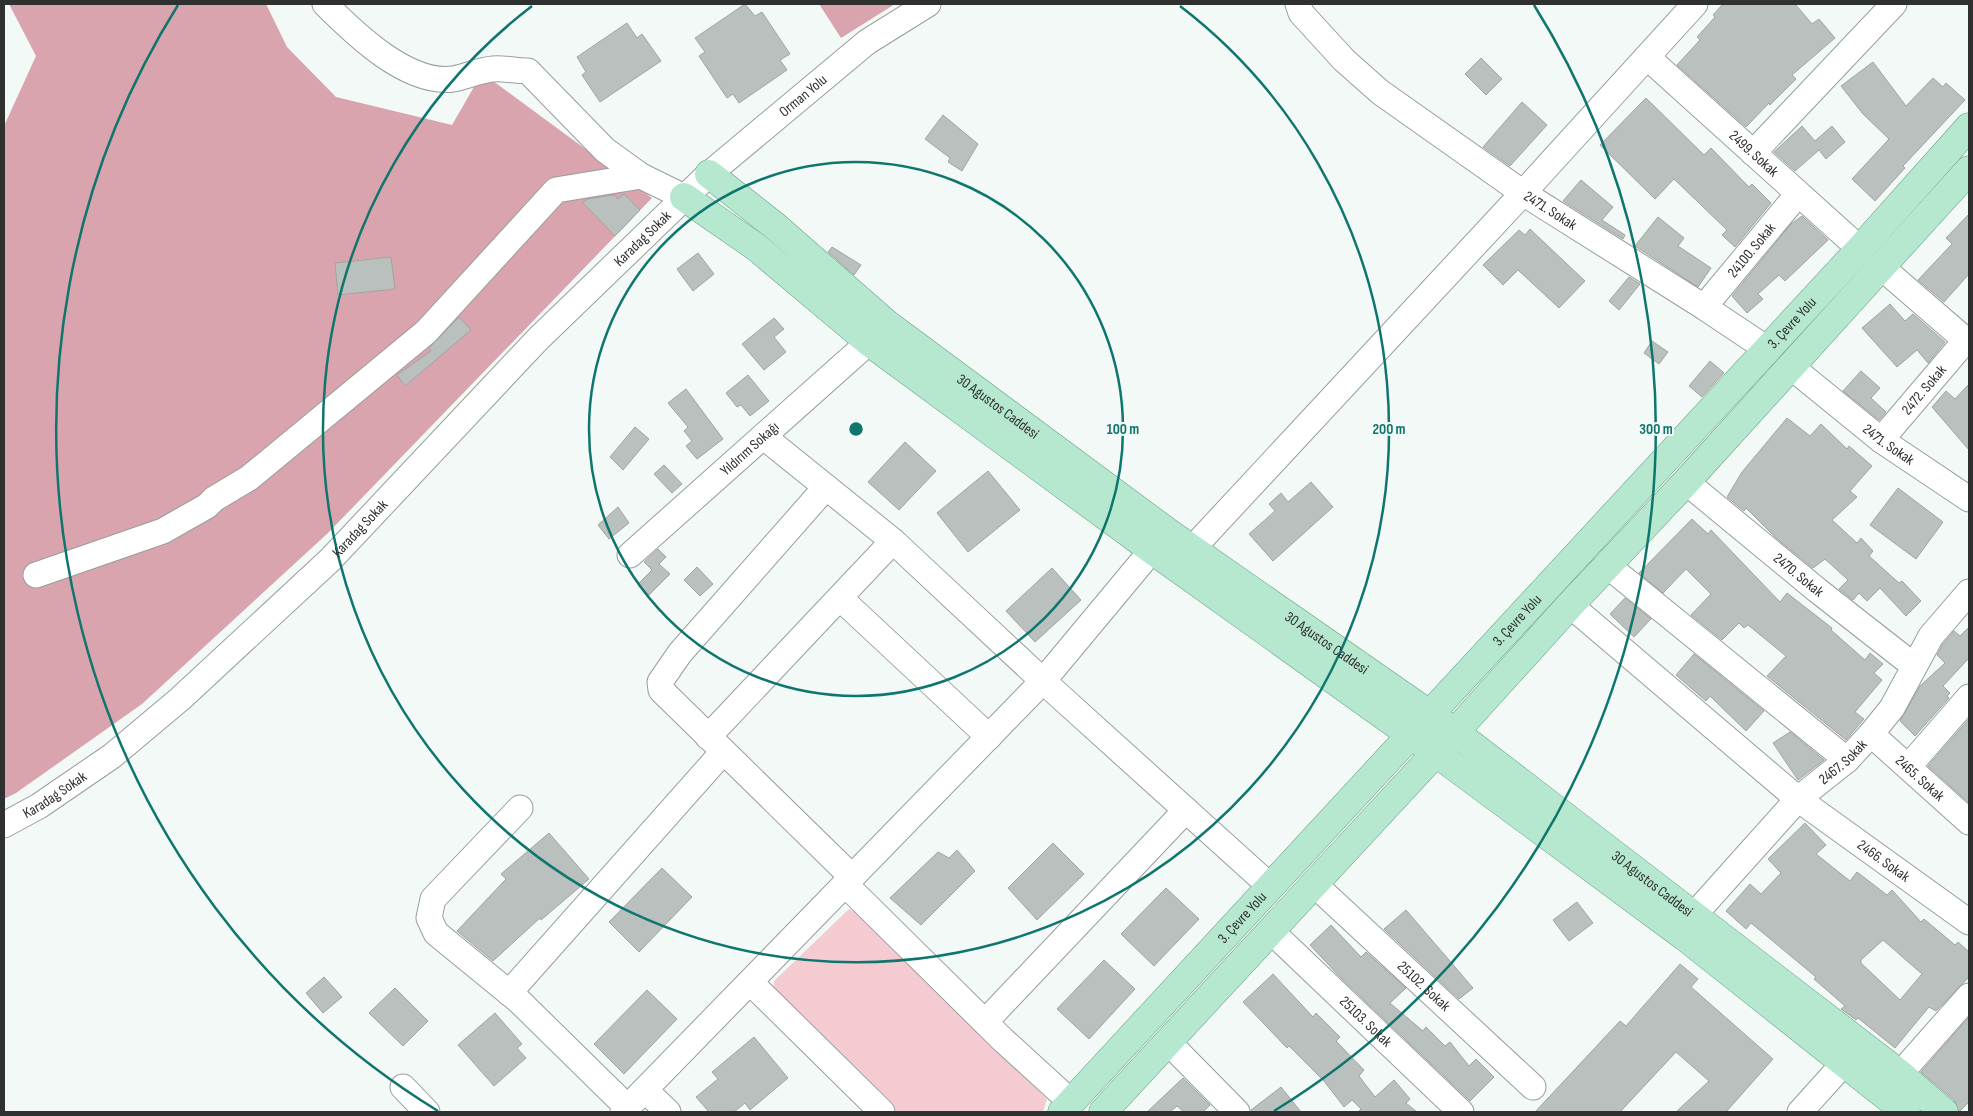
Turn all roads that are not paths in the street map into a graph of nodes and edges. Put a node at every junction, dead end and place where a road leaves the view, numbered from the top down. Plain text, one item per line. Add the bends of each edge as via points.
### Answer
1 (325, 4) edge
2 (928, 4) edge
3 (1298, 4) edge
4 (1695, 4) edge
5 (1894, 4) edge
6 (1647, 57) junction
7 (1969, 127) edge
8 (1753, 153) junction
9 (1969, 170) edge
10 (709, 174) junction
11 (641, 176) junction
12 (1523, 192) junction
13 (1798, 194) junction
14 (684, 197) junction
15 (1870, 258) junction
16 (1704, 307) junction
17 (1968, 341) edge
18 (869, 342) junction
19 (1767, 349) junction
20 (1790, 366) junction
21 (764, 437) junction
22 (1881, 440) junction
23 (1686, 482) junction
24 (826, 487) junction
25 (1969, 499) edge
26 (893, 541) junction
27 (1192, 549) junction
28 (1152, 550) junction
29 (630, 555) dead end
30 (1608, 566) junction
31 (36, 575) dead end
32 (1969, 592) edge
33 (840, 598) junction
34 (1570, 605) junction
35 (1914, 666) junction
36 (1043, 681) junction
37 (1969, 698) edge
38 (1430, 714) junction
39 (1455, 732) junction
40 (1872, 734) junction
41 (1411, 735) junction
42 (989, 737) junction
43 (716, 745) junction
44 (1436, 753) junction
45 (1847, 760) junction
46 (1910, 766) junction
47 (1798, 799) junction
48 (520, 808) dead end
49 (1186, 810) junction
50 (1969, 822) edge
51 (4, 825) edge
52 (849, 880) junction
53 (1314, 884) junction
54 (1270, 887) junction
55 (1694, 915) junction
56 (1969, 922) edge
57 (1271, 930) junction
58 (750, 982) junction
59 (509, 992) junction
60 (1969, 996) edge
61 (986, 1022) junction
62 (1168, 1042) junction
63 (1845, 1062) junction
64 (1900, 1074) junction
65 (403, 1087) dead end
66 (1533, 1087) dead end
67 (645, 1090) junction
68 (1067, 1107) edge
69 (626, 1110) edge
70 (1110, 1110) edge
71 (427, 1112) edge
72 (668, 1112) edge
73 (882, 1112) edge
74 (1237, 1112) edge
75 (1461, 1112) edge
76 (1800, 1112) edge
77 (1906, 1112) edge
78 (1944, 1112) edge

1 - 11 street via 372,48 398,65 430,76 452,79 494,69 528,72 606,150
2 - 10 street, Orman Yolu via 867,42
3 - 12 street via 1300,13 1344,60 1380,92
4 - 6 street, 2471. Sokak
5 - 8 street
6 - 8 street, 2499. Sokak
6 - 12 street, 2471. Sokak
7 - 15 main road, 3. Çevre Yolu
8 - 13 street, 2499. Sokak
9 - 15 main road, 3. Çevre Yolu
10 - 14 street, Orman Yolu
10 - 27 main road, 30 Agustos Caddesi via 887,324
11 - 14 street
11 - 31 street via 556,190 426,332 249,478 214,498 207,506 163,531
12 - 16 street, 2471. Sokak
12 - 27 street
13 - 15 street, 2499. Sokak
13 - 16 street, 24100. Sokak
14 - 18 main road, 30 Agustos Caddesi via 756,247
14 - 51 street, Karadag Sokak via 538,339 330,560 194,686 112,756 39,806
15 - 17 street, 2499. Sokak
15 - 19 main road, 3. Çevre Yolu
15 - 20 main road, 3. Çevre Yolu
16 - 19 street, 2471. Sokak
17 - 22 street, 2472. Sokak
18 - 21 street, Yıldırım Sokağı
18 - 28 main road, 30 Agustos Caddesi
19 - 38 main road, 3. Çevre Yolu
20 - 22 street, 2471. Sokak
20 - 23 main road, 3. Çevre Yolu
21 - 24 street
21 - 29 street, Yıldırım Sokağı
22 - 25 street, 2471. Sokak
23 - 30 main road, 3. Çevre Yolu
23 - 35 street, 2470. Sokak
24 - 26 street
24 - 43 street via 680,653 660,682 660,690
26 - 33 street
26 - 36 street
27 - 38 main road, 30 Agustos Caddesi
28 - 36 street
28 - 41 main road, 30 Agustos Caddesi
30 - 34 main road, 3. Çevre Yolu
30 - 45 street
32 - 35 street, 2467. Sokak via 1931,636
33 - 42 street
33 - 43 street
34 - 39 main road, 3. Çevre Yolu
34 - 47 street, 2466. Sokak
35 - 40 street, 2467. Sokak via 1892,708
36 - 42 street
36 - 49 street
37 - 46 street
38 - 39 main road, 30 Agustos Caddesi
38 - 41 main road, 3. Çevre Yolu
39 - 44 main road, 3. Çevre Yolu
39 - 55 main road, 30 Agustos Caddesi
40 - 45 street, 2467. Sokak
40 - 46 street, 2465. Sokak
41 - 44 main road, 30 Agustos Caddesi
41 - 54 main road, 3. Çevre Yolu
42 - 52 street
43 - 52 street
43 - 59 street
44 - 53 main road, 3. Çevre Yolu
44 - 63 main road, 30 Agustos Caddesi via 1685,937
45 - 47 street, 2467. Sokak
46 - 50 street, 2465. Sokak
47 - 55 street, 2467. Sokak
47 - 56 street, 2466. Sokak
48 - 59 street via 432,899 429,918 436,933
49 - 54 street
49 - 61 street
52 - 58 street
52 - 61 street
53 - 57 main road, 3. Çevre Yolu
53 - 66 street, 25102. Sokak
54 - 68 main road, 3. Çevre Yolu
55 - 64 main road, 30 Agustos Caddesi
57 - 62 main road, 3. Çevre Yolu
57 - 75 street, 25103. Sokak
58 - 67 street
58 - 73 street
59 - 69 street
60 - 64 street
61 - 68 street
62 - 70 main road, 3. Çevre Yolu
62 - 74 street
63 - 76 street
63 - 77 main road, 30 Agustos Caddesi
64 - 78 main road, 30 Agustos Caddesi
65 - 71 street
67 - 69 street
67 - 72 street

